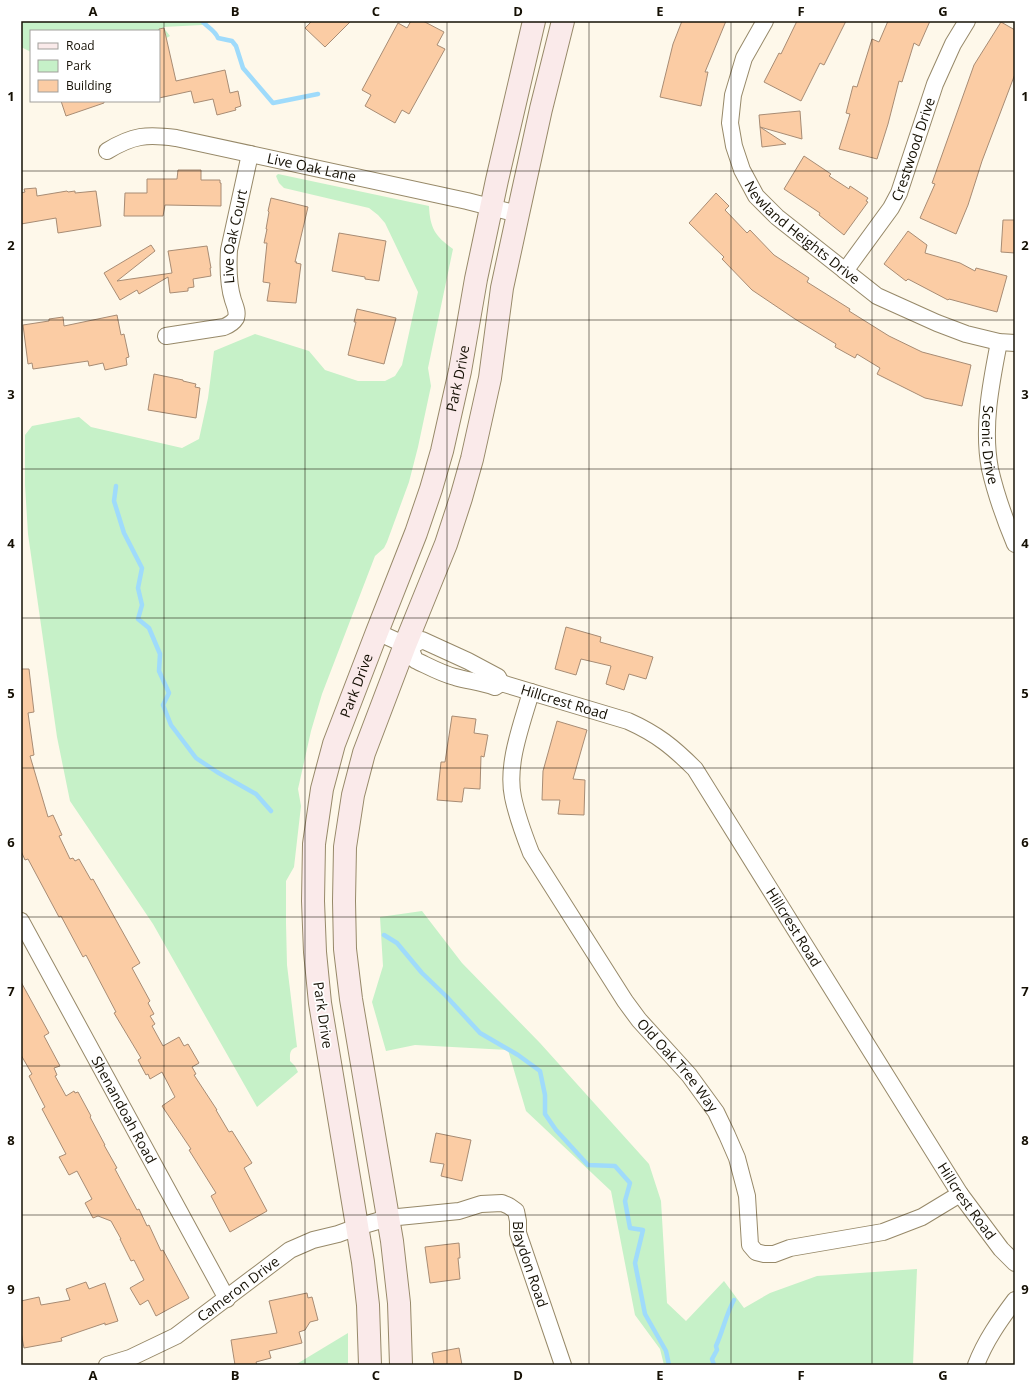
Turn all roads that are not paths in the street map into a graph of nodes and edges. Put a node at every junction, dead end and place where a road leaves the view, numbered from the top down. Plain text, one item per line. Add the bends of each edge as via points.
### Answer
1 (534, 21) edge
2 (563, 21) edge
3 (765, 21) edge
4 (967, 21) edge
5 (107, 151) dead end
6 (250, 154) junction
7 (492, 208) junction
8 (518, 214) junction
9 (845, 271) junction
10 (166, 336) dead end
11 (999, 342) junction
12 (1015, 343) edge
13 (1015, 544) edge
14 (377, 632) junction
15 (408, 646) junction
16 (469, 661) junction
17 (462, 678) junction
18 (501, 683) junction
19 (531, 692) junction
20 (21, 921) edge
21 (960, 1194) junction
22 (373, 1222) junction
23 (1015, 1263) edge
24 (227, 1298) junction
25 (1015, 1300) edge
26 (106, 1365) edge
27 (370, 1365) edge
28 (401, 1365) edge
29 (564, 1365) edge
30 (976, 1365) edge

1 - 7 street, Park Drive
2 - 8 street, Park Drive
3 - 9 street, Newland Heights Drive via 744,58 733,95 730,123 734,146 742,170 756,196 777,217
4 - 9 street, Crestwood Drive via 953,44 935,84 899,193
5 - 6 street, Live Oak Lane via 137,137 155,135
6 - 7 street, Live Oak Lane
6 - 10 street, Live Oak Court via 229,250 228,265 236,317 232,324 224,327
7 - 8 street, Live Oak Lane
7 - 14 street, Park Drive via 442,451 416,533
8 - 15 street, Park Drive via 502,288 490,378 472,458 446,544
9 - 11 street, Newland Heights Drive via 877,296 966,334
11 - 12 street, Newland Heights Drive
11 - 13 street, Scenic Drive via 991,385 987,435 990,468 1000,506
14 - 15 street
14 - 22 street, Park Drive via 334,744 322,789 314,844 313,901 320,1003
15 - 16 street, Hillcrest Road via 422,640
15 - 17 street, Hillcrest Road via 415,660
15 - 22 street, Park Drive via 364,754 353,795 345,847 345,949
16 - 17 street
16 - 18 street, Hillcrest Road via 498,677
17 - 18 street, Hillcrest Road via 495,687
18 - 19 street, Hillcrest Road
19 - 21 street, Hillcrest Road via 628,721 665,742 695,769
19 - 21 street, Old Oak Tree Way via 517,741 512,775 512,796 531,853 625,1001 689,1075 716,1112 737,1158 747,1196 750,1245 756,1252 774,1254 790,1248 883,1232 922,1217
20 - 24 street, Shenandoah Road
21 - 23 street, Hillcrest Road
22 - 24 street, Cameron Drive via 313,1240 290,1250
22 - 27 street, Park Drive via 368,1305
22 - 28 street, Park Drive via 399,1303
22 - 29 street, Blaydon Road via 459,1211 492,1203 502,1203 516,1211 518,1233
24 - 26 street, Cameron Drive via 176,1336 130,1358
25 - 30 street via 999,1321

